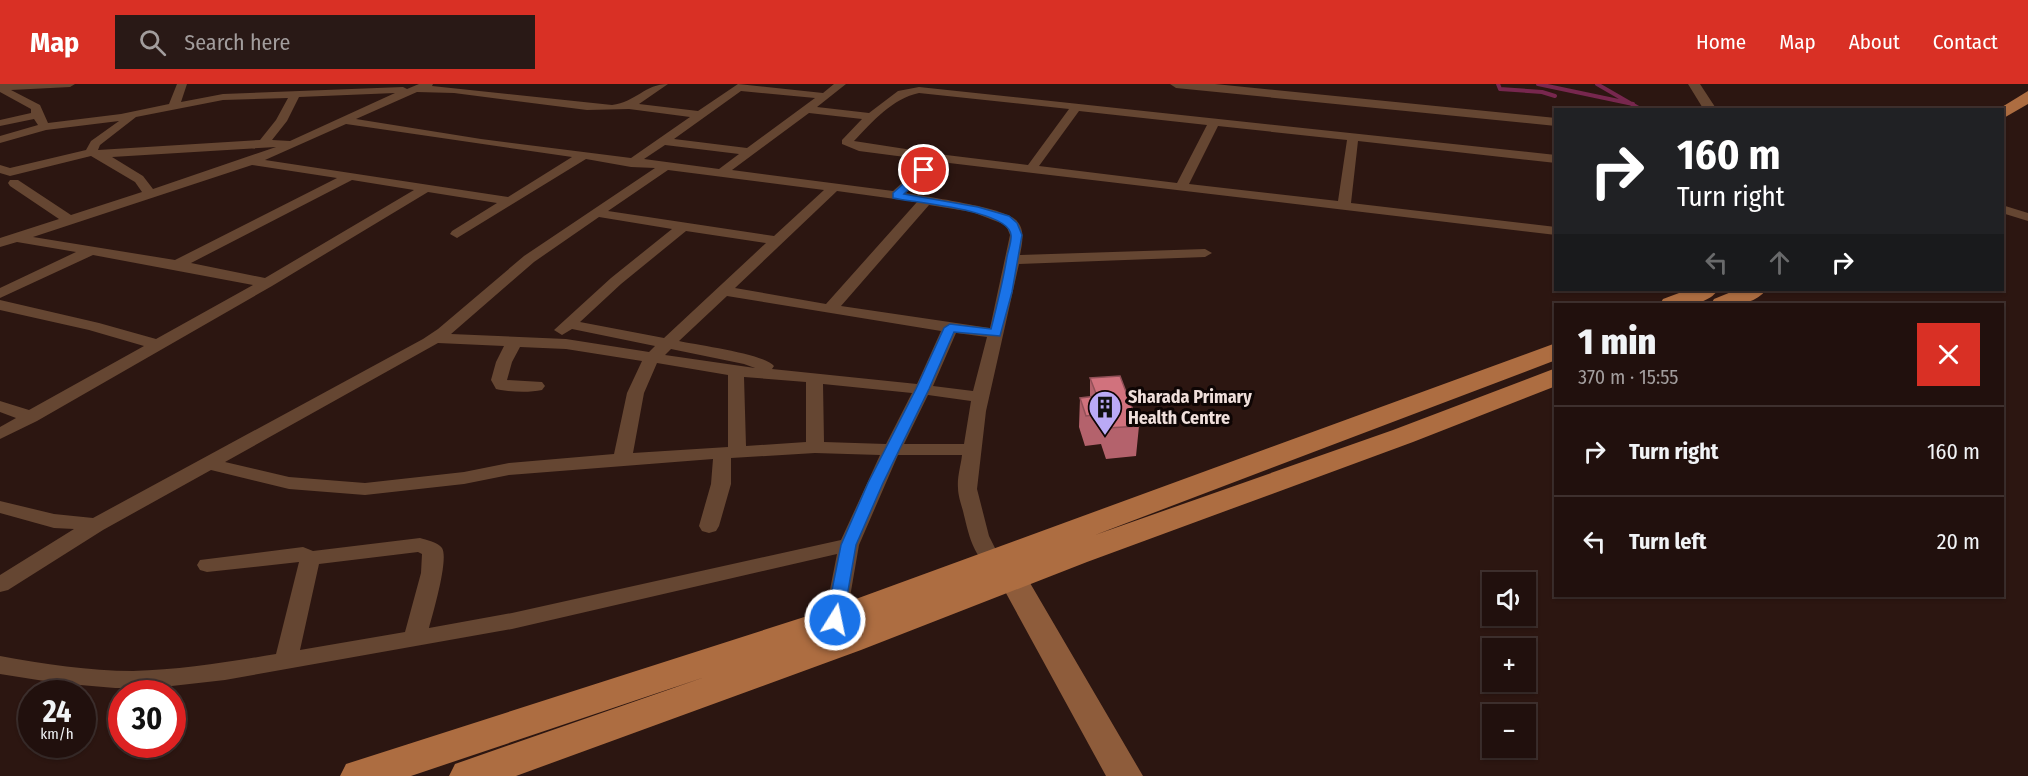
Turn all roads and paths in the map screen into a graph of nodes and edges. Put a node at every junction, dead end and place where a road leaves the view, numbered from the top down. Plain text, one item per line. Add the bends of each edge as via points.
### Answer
1 (69, 84) edge
2 (182, 84) edge
3 (663, 84) edge
4 (841, 84) edge
5 (1176, 84) edge
6 (1694, 84) edge
7 (742, 86) edge
8 (419, 88) edge
9 (1, 89) edge
10 (295, 95) junction
11 (824, 96) junction
12 (2028, 96) edge
13 (174, 106) junction
14 (629, 106) junction
15 (1076, 107) junction
16 (1710, 108) edge
17 (807, 109) junction
18 (138, 112) junction
19 (37, 115) junction
20 (701, 115) junction
21 (871, 117) junction
22 (2028, 117) edge
23 (346, 121) junction
24 (1214, 122) junction
25 (1554, 122) edge
26 (2006, 122) edge
27 (0, 123) edge
28 (45, 127) junction
29 (1353, 138) junction
30 (0, 140) edge
31 (665, 141) junction
32 (264, 143) junction
33 (294, 144) junction
34 (749, 152) junction
35 (95, 153) junction
36 (582, 156) junction
37 (938, 158) junction
38 (1554, 159) edge
39 (251, 161) junction
40 (632, 163) junction
41 (664, 167) junction
42 (1032, 168) junction
43 (0, 169) edge
44 (348, 178) junction
45 (725, 178) junction
46 (14, 183) dead end
47 (1182, 186) junction
48 (834, 187) junction
49 (424, 189) junction
50 (149, 193) junction
51 (896, 195) junction
52 (822, 197) junction
53 (926, 200) junction
54 (509, 201) junction
55 (1344, 205) junction
56 (2004, 210) edge
57 (596, 213) junction
58 (2004, 216) edge
59 (2028, 217) edge
60 (68, 219) junction
61 (2028, 222) edge
62 (684, 226) junction
63 (1554, 231) edge
64 (457, 234) dead end
65 (15, 238) junction
66 (777, 241) junction
67 (0, 243) edge
68 (92, 250) junction
69 (1205, 253) dead end
70 (1012, 260) junction
71 (177, 265) junction
72 (267, 283) junction
73 (723, 291) junction
74 (1704, 291) edge
75 (1752, 291) edge
76 (0, 294) edge
77 (1674, 303) edge
78 (1725, 303) edge
79 (0, 305) edge
80 (830, 309) junction
81 (568, 324) junction
82 (950, 328) junction
83 (995, 333) junction
84 (436, 338) junction
85 (515, 341) junction
86 (668, 342) junction
87 (548, 343) junction
88 (158, 345) junction
89 (1554, 352) edge
90 (652, 358) junction
91 (736, 370) junction
92 (788, 375) junction
93 (1554, 377) edge
94 (814, 378) junction
95 (536, 386) dead end
96 (922, 389) junction
97 (981, 396) junction
98 (0, 406) edge
99 (32, 417) junction
100 (0, 434) edge
101 (815, 447) junction
102 (972, 449) junction
103 (892, 450) junction
104 (730, 454) junction
105 (622, 461) junction
106 (210, 464) junction
107 (0, 507) edge
108 (96, 525) junction
109 (709, 526) dead end
110 (849, 545) junction
111 (309, 558) junction
112 (207, 565) dead end
113 (1004, 569) junction
114 (0, 585) edge
115 (835, 620) junction
116 (416, 639) junction
117 (286, 661) junction
118 (0, 666) edge
119 (360, 776) edge
120 (469, 776) edge
121 (1125, 776) edge

1 - 9 street
2 - 13 street
3 - 14 street
4 - 11 street
5 - 25 street
6 - 16 street
7 - 11 street
7 - 20 street
8 - 10 street
8 - 14 street via 593,108
8 - 23 street
9 - 19 street via 30,102
10 - 13 street via 233,96
10 - 32 street
11 - 17 street
12 - 26 main road
13 - 18 street
14 - 20 street
15 - 21 street via 912,90
15 - 24 street
15 - 42 street
17 - 21 street
17 - 34 street
18 - 28 street
18 - 35 street via 95,143
19 - 27 street
19 - 28 street
20 - 31 street
21 - 37 street via 846,142
22 - 26 main road
23 - 33 street
23 - 36 street
24 - 29 street
24 - 47 street
28 - 30 street
29 - 38 street
29 - 55 street
31 - 34 street
31 - 40 street
32 - 33 street
32 - 35 street
33 - 39 street
34 - 45 street
35 - 43 street via 10,172
35 - 50 street via 138,179
36 - 40 street
36 - 54 street
37 - 42 street
37 - 51 street
39 - 44 street
39 - 50 street
40 - 41 street
41 - 45 street
41 - 57 street
42 - 47 street
44 - 49 street
44 - 71 street
45 - 48 street
45 - 52 street
46 - 60 street
47 - 55 street
48 - 51 street
48 - 52 street
49 - 54 street
49 - 72 street
50 - 60 street
51 - 53 street
52 - 66 street
53 - 70 street via 974,209 1012,223 1017,235
53 - 80 street
54 - 64 street
55 - 63 street
56 - 59 street
57 - 62 street
57 - 84 street via 529,258
58 - 61 street
60 - 65 street
62 - 66 street
62 - 81 street
65 - 67 street
65 - 68 street
66 - 73 street
68 - 71 street
68 - 76 street
69 - 70 street
70 - 83 street
71 - 72 street
72 - 88 street
73 - 80 street
73 - 86 street
74 - 77 main road
75 - 78 main road
79 - 88 street
80 - 82 street
81 - 86 street
81 - 87 street
82 - 83 street
82 - 96 street
83 - 97 street
84 - 85 street
84 - 106 street
85 - 87 street
85 - 95 street via 498,380 502,385
86 - 90 street
86 - 92 street via 748,360
87 - 90 street
88 - 99 street
89 - 113 main road
90 - 91 street
90 - 105 street via 643,370 636,392
91 - 92 street
91 - 104 street
92 - 94 street
93 - 113 main road via 1403,436
94 - 96 street
94 - 101 street
96 - 97 street
96 - 103 street
97 - 102 street
98 - 99 street
99 - 100 street
101 - 103 street
101 - 104 street
102 - 103 street
102 - 113 street via 968,497 979,536 987,552
103 - 110 street
104 - 105 street
104 - 109 street
105 - 106 street via 509,469 365,489 289,483
106 - 108 street
107 - 108 street via 54,521
108 - 114 street
110 - 115 street
110 - 116 street
111 - 112 street via 303,554
111 - 116 street via 420,545 433,550 432,573
111 - 117 street
113 - 115 main road
113 - 120 main road via 848,641
113 - 121 main road
115 - 119 main road
116 - 117 street
117 - 118 street via 152,679 68,675

